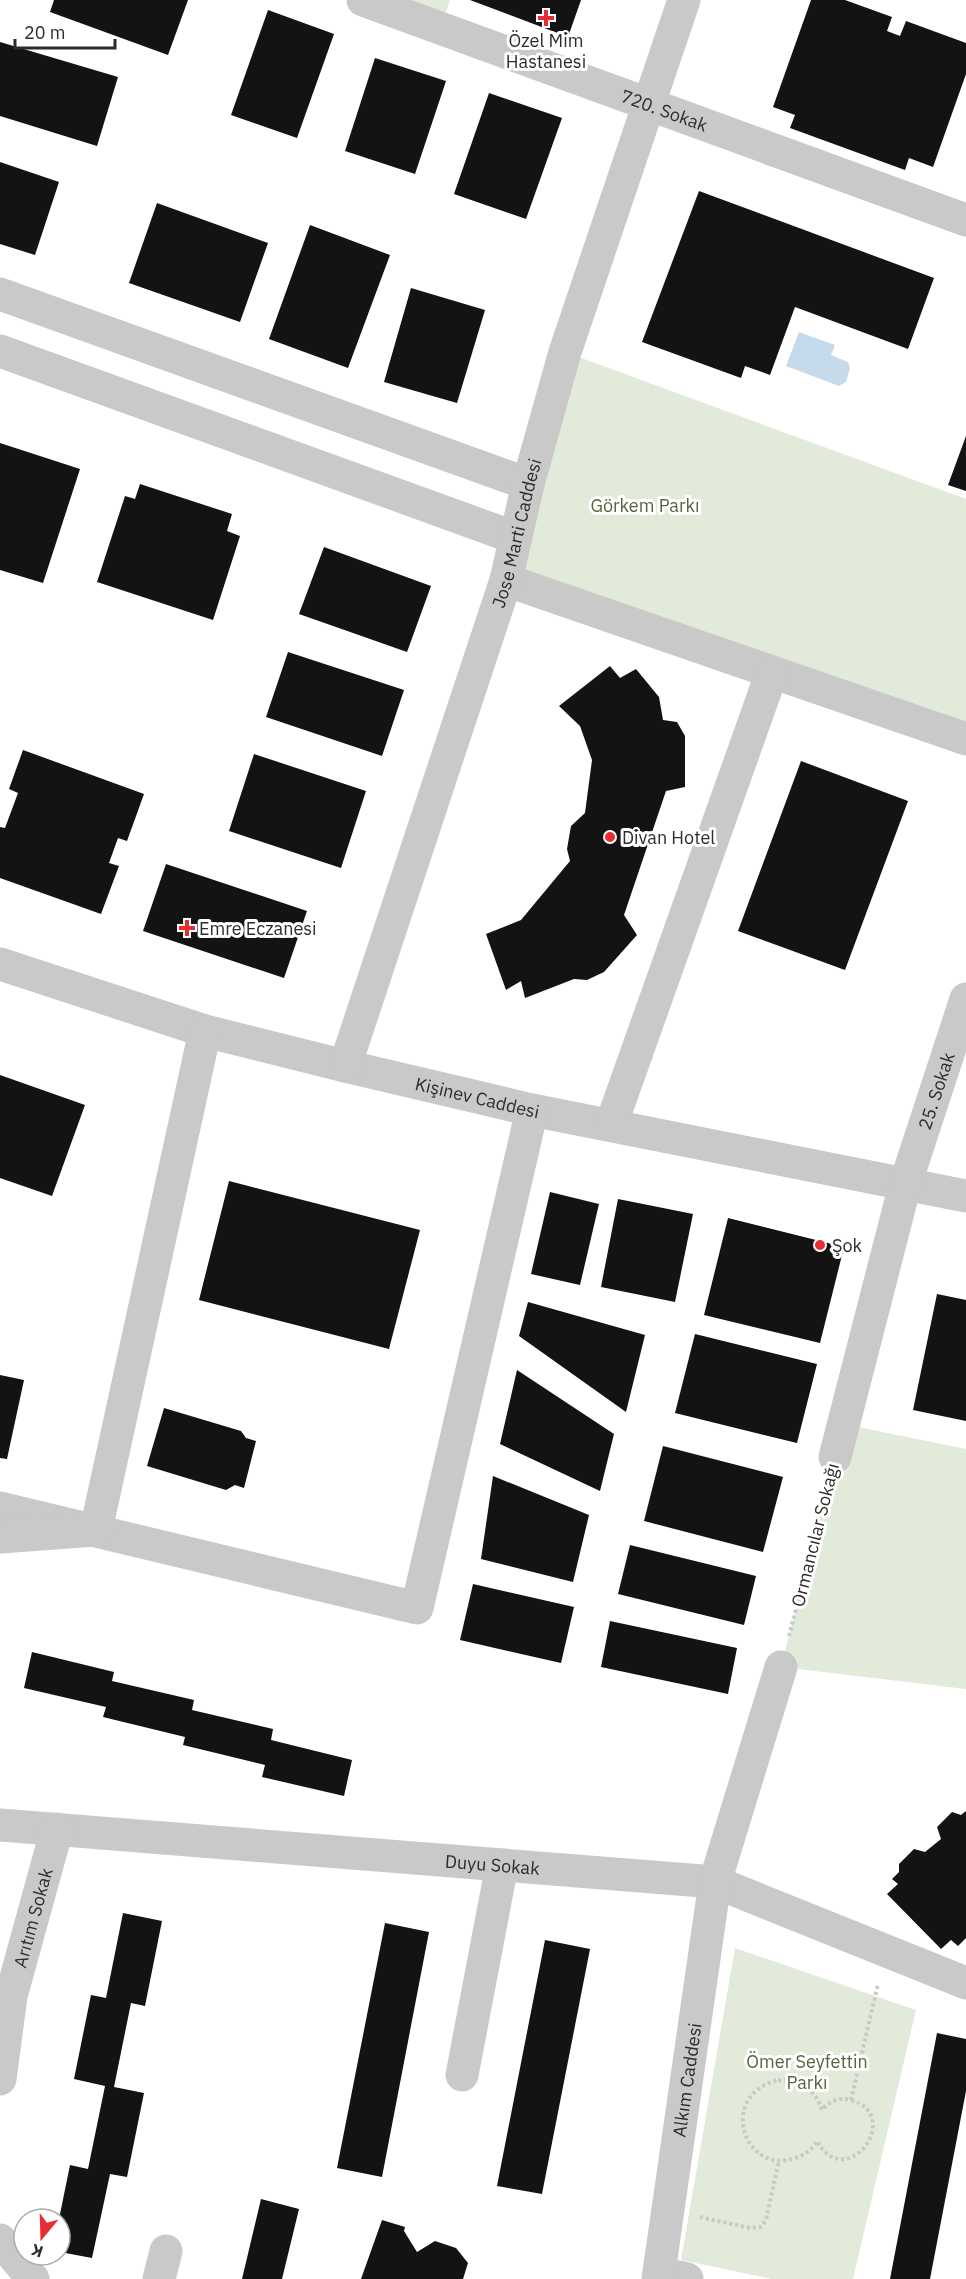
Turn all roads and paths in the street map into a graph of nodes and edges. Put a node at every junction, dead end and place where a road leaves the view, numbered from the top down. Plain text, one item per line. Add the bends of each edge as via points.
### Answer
1 (363, 0) edge
2 (684, 0) edge
3 (648, 104) junction
4 (966, 220) edge
5 (0, 294) edge
6 (0, 351) edge
7 (528, 484) junction
8 (516, 538) junction
9 (506, 580) junction
10 (772, 672) junction
11 (966, 739) edge
12 (0, 964) edge
13 (966, 999) edge
14 (205, 1032) junction
15 (345, 1066) junction
16 (532, 1110) junction
17 (611, 1125) junction
18 (905, 1185) junction
19 (966, 1196) edge
20 (835, 1457) joint
21 (0, 1508) edge
22 (96, 1530) junction
23 (0, 1538) edge
24 (781, 1667) joint
25 (0, 1825) edge
26 (57, 1829) junction
27 (502, 1865) junction
28 (715, 1882) junction
29 (886, 1950) junction
30 (966, 1983) edge
31 (462, 2075) dead end
32 (0, 2079) edge
33 (851, 2100) junction
34 (779, 2160) junction
35 (668, 2210) junction
36 (0, 2240) edge
37 (668, 2277) edge
38 (33, 2279) edge

1 - 3 street, 720. Sokak
2 - 3 street, Jose Marti Caddesi
3 - 4 street, 720. Sokak
3 - 7 street, Jose Marti Caddesi via 565,352
5 - 7 street
6 - 8 street
7 - 8 street, Jose Marti Caddesi
8 - 9 street, Jose Marti Caddesi
9 - 10 street
9 - 15 street, Jose Marti Caddesi
10 - 11 street
10 - 17 street
12 - 14 street, Kişinev Caddesi
13 - 18 street, 25. Sokak
14 - 15 street, Kişinev Caddesi
14 - 22 street
15 - 16 street, Kişinev Caddesi
16 - 17 street, Kişinev Caddesi
16 - 22 street via 417,1608
17 - 18 street, Kişinev Caddesi
18 - 19 street, Kişinev Caddesi
18 - 20 street, Ormancılar Sokağı
20 - 24 path, Ormancılar Sokağı
21 - 22 street
22 - 23 street
24 - 28 street
25 - 26 street, Duyu Sokak
26 - 27 street, Duyu Sokak
26 - 32 street, Arıtım Sokak via 11,1996
27 - 28 street, Duyu Sokak
27 - 31 street
28 - 29 street, Duyu Sokak
28 - 35 street, Alkım Caddesi
29 - 30 street, Duyu Sokak
29 - 33 path
33 - 34 path via 864,2108 872,2124 864,2150 856,2156 838,2158 828,2155 817,2141 805,2154
33 - 34 path via 837,2099 822,2110 804,2085 792,2081 778,2080 755,2090 742,2113 742,2126 747,2139 766,2157
34 - 35 path via 766,2220 761,2226 750,2228
35 - 37 street, Alkım Caddesi
36 - 38 street

